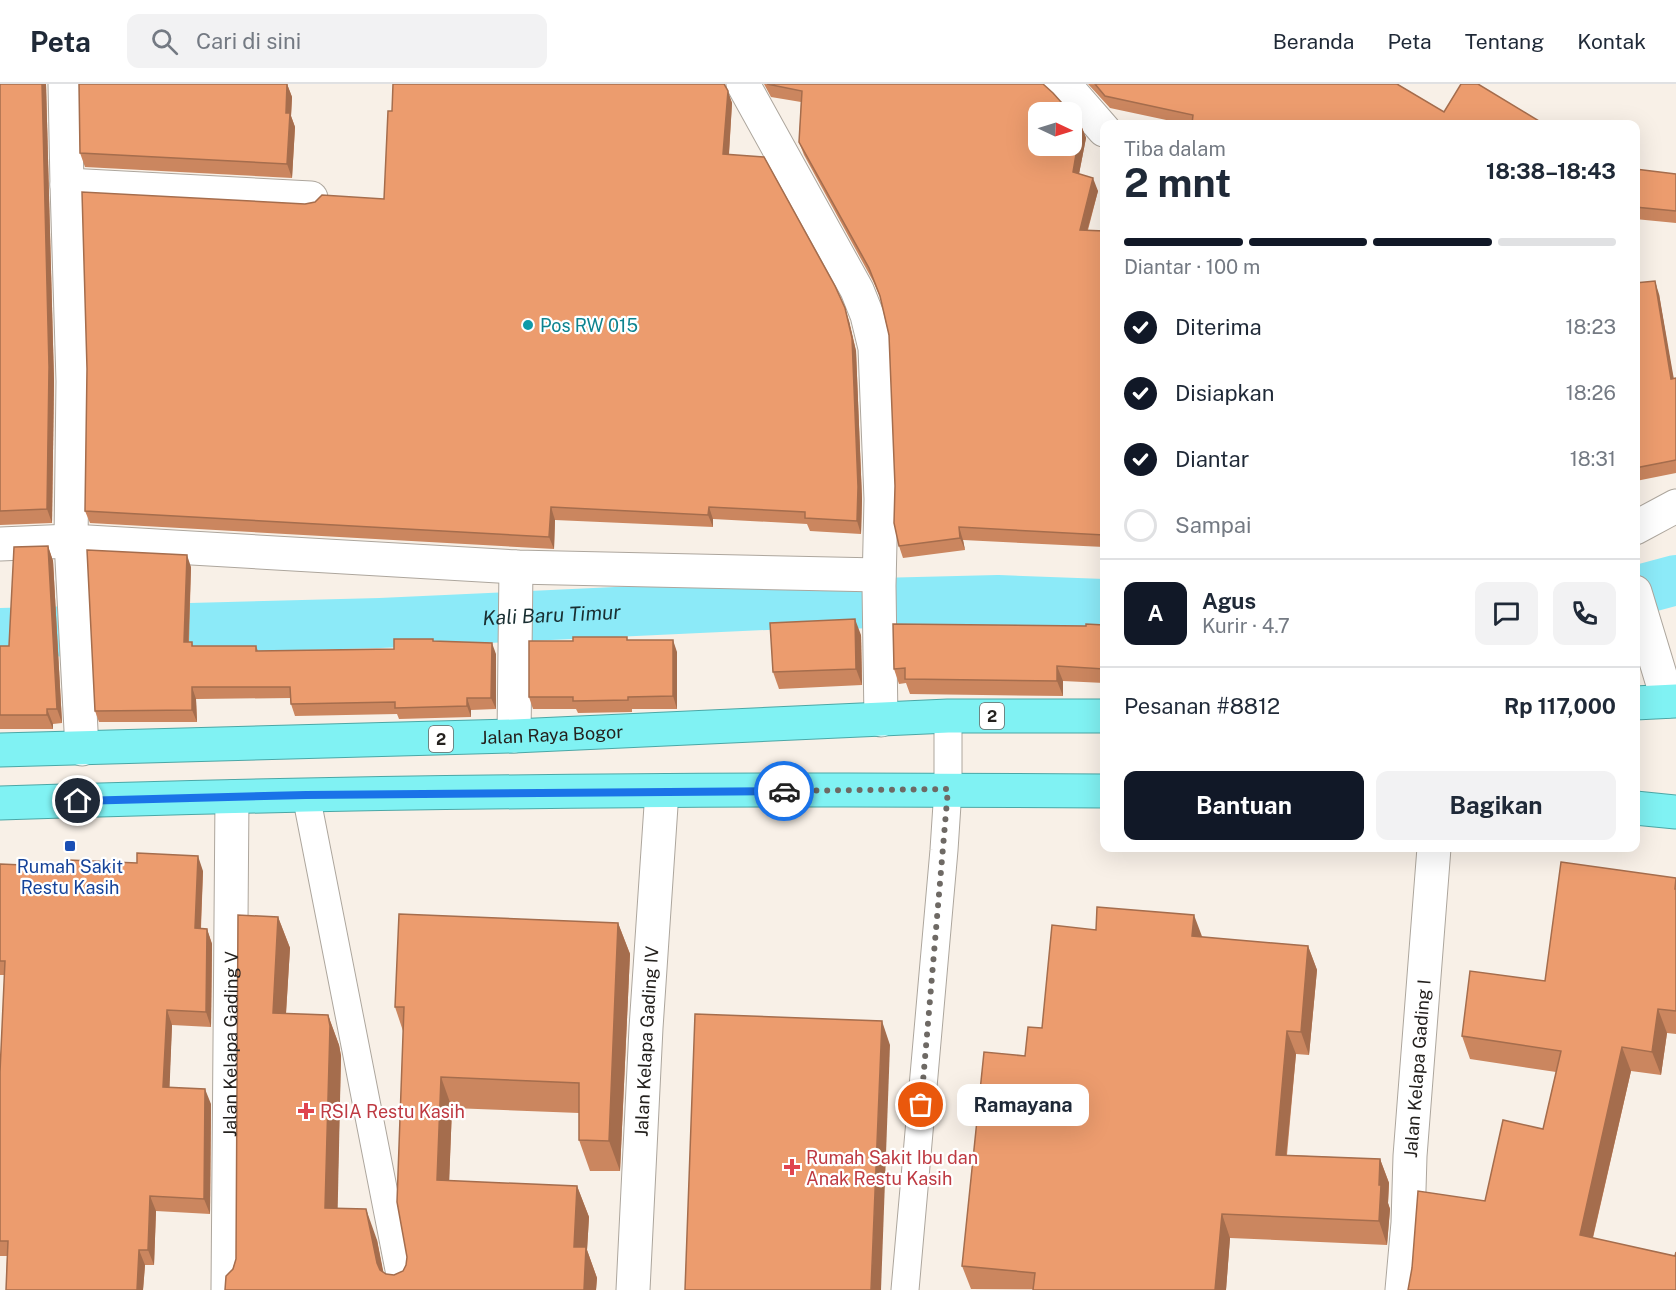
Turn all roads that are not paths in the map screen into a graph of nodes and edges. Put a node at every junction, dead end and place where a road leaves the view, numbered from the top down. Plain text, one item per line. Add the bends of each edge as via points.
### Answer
1 (65, 84) edge
2 (743, 84) edge
3 (1060, 84) edge
4 (1100, 126) edge
5 (67, 185) junction
6 (311, 198) dead end
7 (1676, 506) edge
8 (1640, 525) edge
9 (71, 541) junction
10 (0, 544) edge
11 (516, 575) junction
12 (879, 581) junction
13 (1640, 608) edge
14 (1672, 701) edge
15 (1640, 703) edge
16 (948, 716) junction
17 (1100, 716) edge
18 (881, 720) junction
19 (514, 736) junction
20 (82, 748) junction
21 (0, 750) edge
22 (948, 789) junction
23 (662, 791) junction
24 (1100, 791) edge
25 (306, 795) junction
26 (232, 797) junction
27 (0, 803) edge
28 (1640, 808) edge
29 (1676, 812) edge
30 (1434, 852) edge
31 (228, 1290) edge
32 (403, 1290) edge
33 (633, 1290) edge
34 (905, 1290) edge
35 (1402, 1290) edge

1 - 5 street
2 - 12 street via 857,290 867,315 875,348 881,499
3 - 4 street
5 - 6 street
5 - 9 street via 73,381
7 - 8 street
9 - 10 street
9 - 11 street
9 - 20 street
11 - 12 street
11 - 19 street
12 - 18 street
13 - 14 street
14 - 15 highway
16 - 17 highway, Jalan Raya Bogor / 2
16 - 18 highway, Jalan Raya Bogor / 2
16 - 22 lane
18 - 19 highway, Jalan Raya Bogor / 2
19 - 20 highway, Jalan Raya Bogor / 2
20 - 21 highway, Jalan Raya Bogor / 2
22 - 23 highway
22 - 24 highway
22 - 34 lane
23 - 25 highway
23 - 33 street, Jalan Kelapa Gading IV
25 - 26 highway
25 - 32 lane
26 - 27 highway
26 - 31 street, Jalan Kelapa Gading V
28 - 29 highway
30 - 35 street, Jalan Kelapa Gading I

